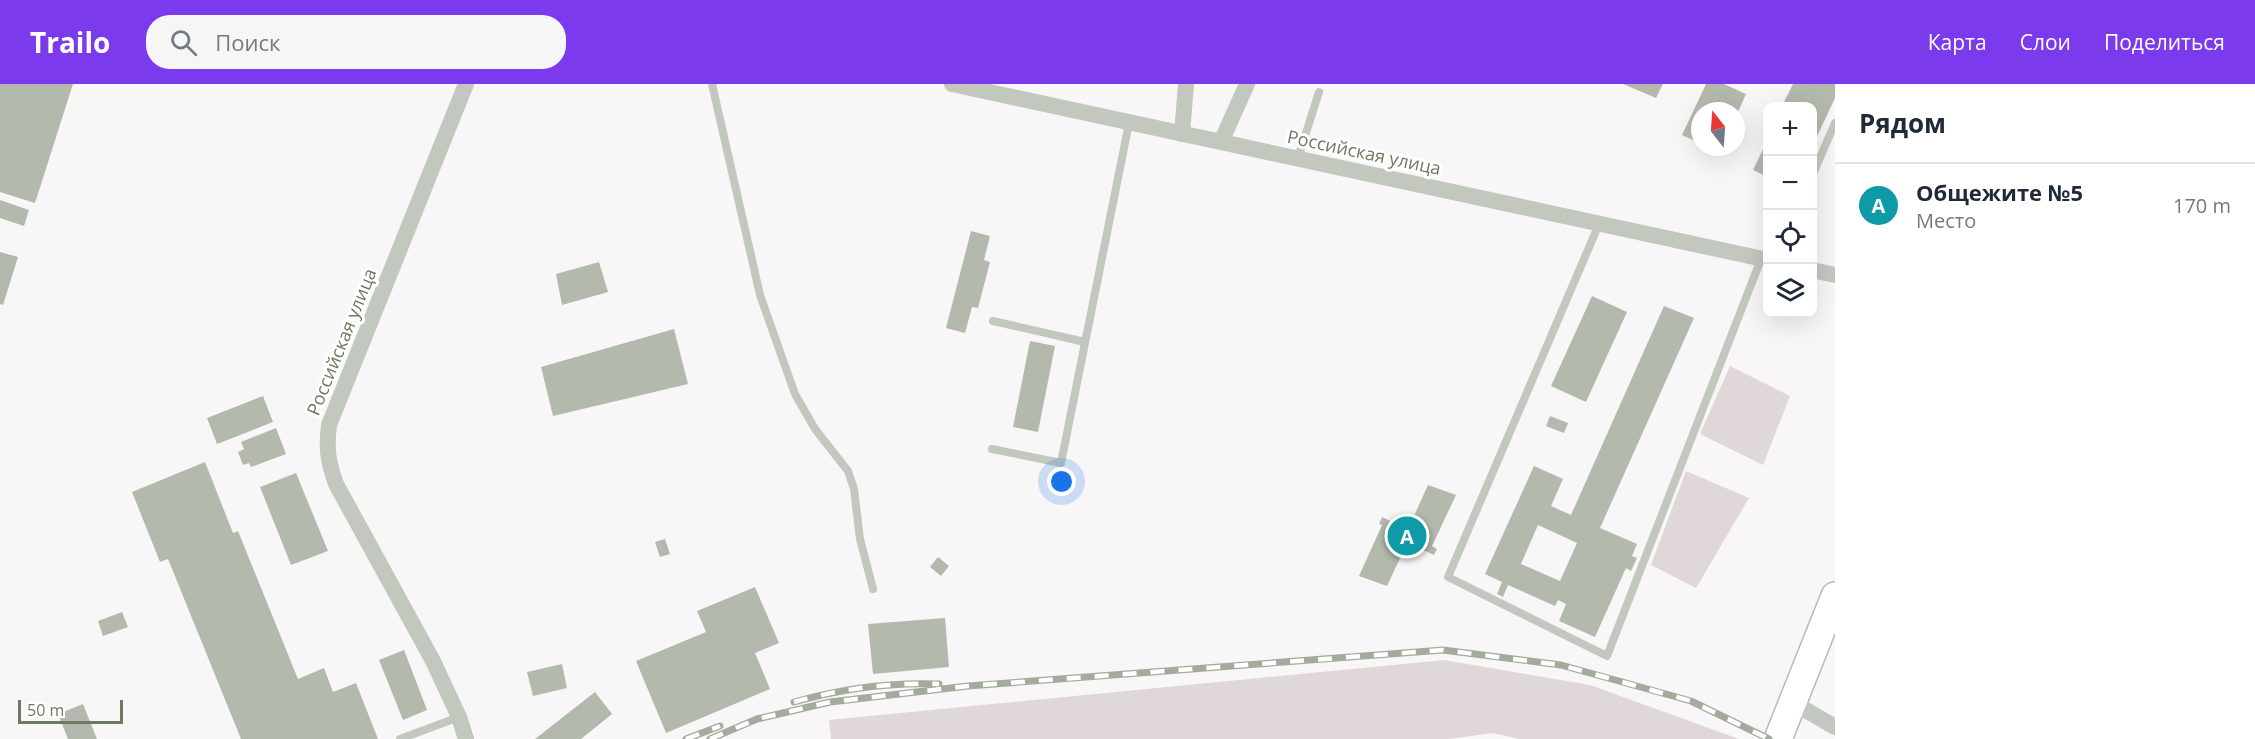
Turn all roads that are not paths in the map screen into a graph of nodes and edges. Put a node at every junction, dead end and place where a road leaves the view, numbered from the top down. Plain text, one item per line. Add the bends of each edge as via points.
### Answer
1 (466, 84) edge
2 (712, 84) edge
3 (1186, 84) edge
4 (1247, 84) edge
5 (959, 85) edge
6 (1319, 92) dead end
7 (1129, 123) junction
8 (1835, 123) edge
9 (1182, 134) junction
10 (1221, 142) junction
11 (1298, 158) junction
12 (1817, 164) edge
13 (1599, 224) junction
14 (1763, 259) edge
15 (1763, 262) edge
16 (1817, 271) edge
17 (1835, 275) edge
18 (993, 321) dead end
19 (1085, 342) junction
20 (992, 449) dead end
21 (873, 589) dead end
22 (1835, 596) edge
23 (1792, 702) junction
24 (459, 717) junction
25 (1835, 727) edge
26 (1780, 734) edge
27 (400, 739) edge
28 (466, 739) edge

1 - 24 street, Российская улица via 329,425 326,447 336,484 433,661
2 - 21 lane via 760,295 795,394 815,429 849,471
3 - 9 street
4 - 10 street
5 - 7 street, Российская улица
6 - 11 lane
7 - 9 street, Российская улица
7 - 19 lane
8 - 12 lane
9 - 10 street, Российская улица
10 - 11 street, Российская улица
11 - 13 street, Российская улица
13 - 14 street, Российская улица
13 - 15 lane via 1448,577 1607,656
16 - 17 street
18 - 19 lane
19 - 20 lane via 1061,463
22 - 23 main road
23 - 25 street
23 - 26 main road
24 - 27 lane
24 - 28 street, Российская улица

